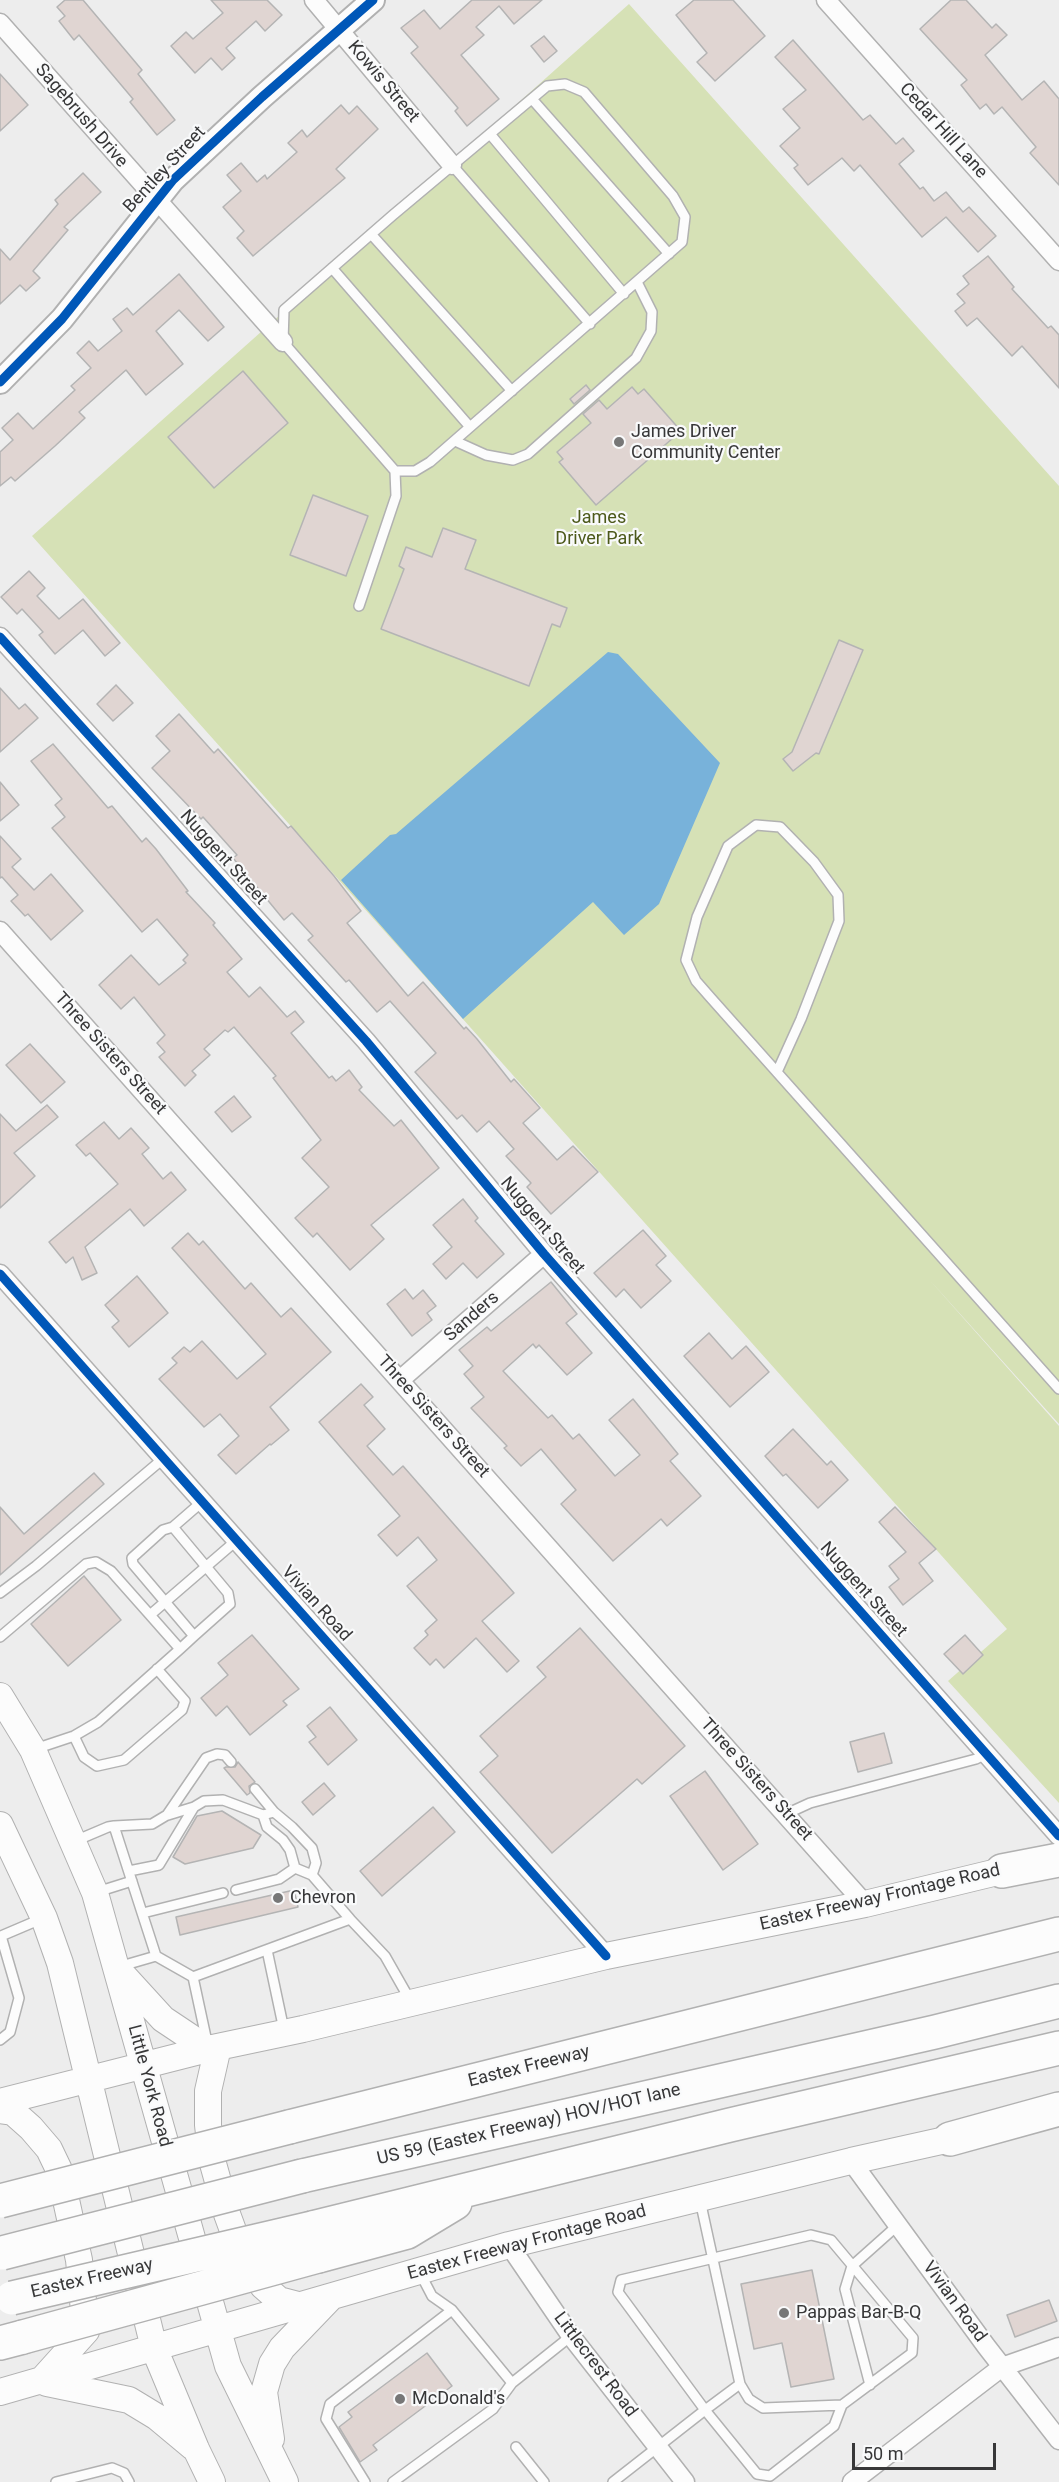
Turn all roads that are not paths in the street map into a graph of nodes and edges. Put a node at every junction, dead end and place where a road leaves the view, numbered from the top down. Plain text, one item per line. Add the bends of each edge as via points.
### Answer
1 (314, 0) edge
2 (373, 0) edge
3 (826, 0) edge
4 (1, 26) edge
5 (339, 30) junction
6 (531, 99) junction
7 (490, 134) junction
8 (452, 165) junction
9 (155, 200) junction
10 (371, 234) junction
11 (669, 254) junction
12 (1059, 261) edge
13 (333, 268) junction
14 (637, 282) junction
15 (624, 294) junction
16 (590, 324) junction
17 (283, 342) junction
18 (0, 382) edge
19 (512, 391) junction
20 (470, 427) junction
21 (454, 441) junction
22 (395, 471) junction
23 (359, 606) dead end
24 (0, 637) edge
25 (0, 931) edge
26 (777, 1072) junction
27 (544, 1254) junction
28 (0, 1274) edge
29 (400, 1380) junction
30 (1059, 1389) edge
31 (164, 1458) junction
32 (203, 1501) junction
33 (173, 1527) junction
34 (237, 1540) junction
35 (206, 1567) junction
36 (0, 1593) edge
37 (165, 1602) junction
38 (150, 1614) junction
39 (194, 1636) junction
40 (0, 1637) edge
41 (180, 1648) junction
42 (157, 1669) junction
43 (0, 1696) edge
44 (74, 1736) junction
45 (33, 1750) junction
46 (986, 1754) junction
47 (231, 1762) dead end
48 (255, 1789) dead end
49 (194, 1808) junction
50 (274, 1812) junction
51 (786, 1814) junction
52 (167, 1815) junction
53 (263, 1815) junction
54 (0, 1825) edge
55 (114, 1826) junction
56 (1059, 1836) edge
57 (73, 1842) junction
58 (1059, 1858) edge
59 (294, 1868) junction
60 (1002, 1870) joint
61 (129, 1871) junction
62 (312, 1875) junction
63 (132, 1881) junction
64 (236, 1890) dead end
65 (95, 1893) junction
66 (223, 1893) dead end
67 (865, 1904) junction
68 (143, 1914) junction
69 (44, 1918) junction
70 (350, 1919) junction
71 (1059, 1934) edge
72 (1, 1936) edge
73 (267, 1950) junction
74 (156, 1956) junction
75 (606, 1956) junction
76 (117, 1968) junction
77 (193, 1977) junction
78 (1059, 2001) edge
79 (411, 2003) junction
80 (285, 2033) junction
81 (0, 2040) edge
82 (213, 2048) junction
83 (1059, 2048) edge
84 (144, 2067) junction
85 (88, 2080) junction
86 (0, 2102) edge
87 (1059, 2109) edge
88 (0, 2110) edge
89 (1059, 2115) edge
90 (950, 2139) junction
91 (851, 2161) junction
92 (700, 2198) junction
93 (0, 2201) edge
94 (898, 2225) junction
95 (315, 2242) junction
96 (509, 2246) junction
97 (1, 2254) edge
98 (713, 2258) junction
99 (852, 2266) junction
100 (420, 2271) junction
101 (330, 2297) junction
102 (6, 2300) edge
103 (302, 2306) junction
104 (452, 2310) junction
105 (218, 2330) junction
106 (571, 2336) junction
107 (12, 2340) edge
108 (1059, 2347) edge
109 (154, 2348) junction
110 (1002, 2367) junction
111 (40, 2382) junction
112 (512, 2383) junction
113 (740, 2384) junction
114 (870, 2385) junction
115 (0, 2392) edge
116 (842, 2405) junction
117 (705, 2410) junction
118 (1059, 2440) edge
119 (516, 2446) dead end
120 (658, 2447) junction
121 (196, 2449) junction
122 (280, 2472) edge
123 (57, 2482) edge
124 (129, 2482) edge
125 (212, 2482) edge
126 (365, 2482) edge
127 (393, 2482) edge
128 (544, 2482) edge
129 (613, 2482) edge
130 (685, 2482) edge
131 (852, 2482) edge

1 - 5 street, Kowis Street
2 - 5 street, Bentley Street
3 - 12 street, Cedar Hill Lane
4 - 9 street, Sagebrush Drive
5 - 8 street, Kowis Street
5 - 9 street, Bentley Street via 255,103
6 - 7 lane
6 - 11 lane
6 - 11 lane via 547,86 565,84 584,92 673,196 685,217 682,242
7 - 8 lane
7 - 15 lane
8 - 10 lane
8 - 16 lane
9 - 17 street, Sagebrush Drive
9 - 18 street, Bentley Street via 62,319
10 - 13 lane
10 - 19 lane
11 - 14 lane
13 - 17 lane via 285,310
13 - 20 lane
14 - 15 lane
14 - 21 lane via 652,312 651,332 636,358 528,454 513,460 486,455
15 - 16 lane
16 - 19 lane
17 - 22 lane
19 - 20 lane
20 - 21 lane
21 - 22 lane via 415,471
22 - 23 lane via 396,496
24 - 27 street, Nuggent Street via 366,1041
25 - 29 street, Three Sisters Street
26 - 26 lane via 696,981 686,960 697,916 728,846 756,825 780,827 838,894 838,921
26 - 30 lane
27 - 29 street, Sanders
27 - 46 street, Nuggent Street
28 - 31 street, Vivian Road
29 - 51 street, Three Sisters Street
31 - 32 street, Vivian Road
31 - 36 lane
32 - 33 lane
32 - 34 street, Vivian Road
33 - 35 lane
33 - 37 lane via 163,1530 132,1558
34 - 35 lane
34 - 75 street, Vivian Road
35 - 37 lane
35 - 39 lane via 228,1593 230,1604
37 - 38 lane
37 - 39 lane
38 - 40 lane via 111,1571 96,1562 86,1564
38 - 41 lane
39 - 41 lane
41 - 42 lane
42 - 44 lane via 98,1722
42 - 44 lane via 185,1701 182,1710 124,1760 97,1766 84,1757
43 - 45 main road, Little York Road
44 - 45 lane
45 - 57 main road, Little York Road
46 - 51 lane via 810,1803
46 - 56 street, Nuggent Street
47 - 52 lane via 225,1755 206,1758
48 - 50 lane
49 - 52 lane
49 - 53 lane via 204,1801 223,1800
49 - 61 lane via 159,1865
50 - 53 lane
50 - 62 lane via 312,1848 316,1863
51 - 67 street, Three Sisters Street
52 - 55 lane via 152,1824
53 - 59 lane via 267,1827 290,1850
54 - 69 main road
55 - 57 lane
55 - 61 lane
57 - 65 main road, Little York Road
58 - 60 highway
59 - 62 lane
59 - 64 lane via 279,1879
60 - 67 main road, Eastex Freeway Frontage Road
61 - 63 lane
62 - 70 lane
63 - 65 lane
63 - 68 lane
65 - 76 main road, Little York Road
66 - 68 lane
67 - 75 main road, Eastex Freeway Frontage Road
68 - 74 lane
69 - 72 lane
69 - 85 main road via 60,1963
70 - 73 lane
70 - 79 lane via 385,1956
71 - 93 highway, Eastex Freeway, bridge
72 - 81 lane via 19,1998 10,2032
73 - 77 lane
73 - 80 lane
74 - 76 lane
74 - 77 lane
75 - 79 main road, Eastex Freeway Frontage Road
76 - 82 main road via 163,2019
76 - 84 main road, Little York Road
77 - 82 lane
78 - 97 highway, US 59 (Eastex Freeway) HOV/HOT lane, bridge via 302,2176
79 - 80 main road, Eastex Freeway Frontage Road
80 - 82 main road, Eastex Freeway Frontage Road
82 - 84 main road, Eastex Freeway Frontage Road
82 - 103 main road via 208,2125 212,2160 227,2214 242,2255 263,2286 279,2300
83 - 95 highway, Eastex Freeway via 485,2186
84 - 85 main road, Eastex Freeway Frontage Road
84 - 105 main road, Little York Road
85 - 86 main road, Eastex Freeway Frontage Road
85 - 109 main road
87 - 90 highway
88 - 111 main road via 13,2112 49,2149 60,2172 80,2260 86,2331
89 - 90 main road, Eastex Freeway Frontage Road
90 - 91 main road, Eastex Freeway Frontage Road
91 - 92 main road, Eastex Freeway Frontage Road
91 - 94 street, Vivian Road
92 - 96 main road, Eastex Freeway Frontage Road
92 - 98 lane
94 - 99 lane
94 - 110 street, Vivian Road
95 - 102 highway, Eastex Freeway, bridge
95 - 107 highway, bridge
96 - 100 main road, Eastex Freeway Frontage Road
96 - 106 street, Littlecrest Road
98 - 99 lane via 811,2235 831,2240
98 - 113 lane
98 - 117 lane via 621,2280 618,2292
99 - 114 lane via 844,2289
99 - 114 lane via 913,2338 912,2353
100 - 101 main road, Eastex Freeway Frontage Road
100 - 104 lane via 432,2296
101 - 103 main road, Eastex Freeway Frontage Road
101 - 122 main road via 282,2348 272,2364 264,2392
103 - 105 main road, Eastex Freeway Frontage Road
104 - 112 lane
104 - 126 lane via 330,2404 326,2419
105 - 109 main road, Eastex Freeway Frontage Road
105 - 122 main road, Little York Road via 228,2366
106 - 112 lane
106 - 120 street, Littlecrest Road
108 - 110 street
109 - 111 main road, Eastex Freeway Frontage Road
109 - 121 main road
110 - 118 street, Vivian Road
110 - 131 street
111 - 115 main road, Eastex Freeway Frontage Road
111 - 121 main road via 129,2400
112 - 127 lane via 493,2409
113 - 116 lane via 749,2399 764,2408
113 - 117 lane
114 - 116 lane
116 - 117 lane via 834,2426 770,2476 757,2474
117 - 120 lane
119 - 128 lane
120 - 129 lane
120 - 130 street, Littlecrest Road
121 - 125 main road
123 - 124 lane via 112,2468 124,2473

